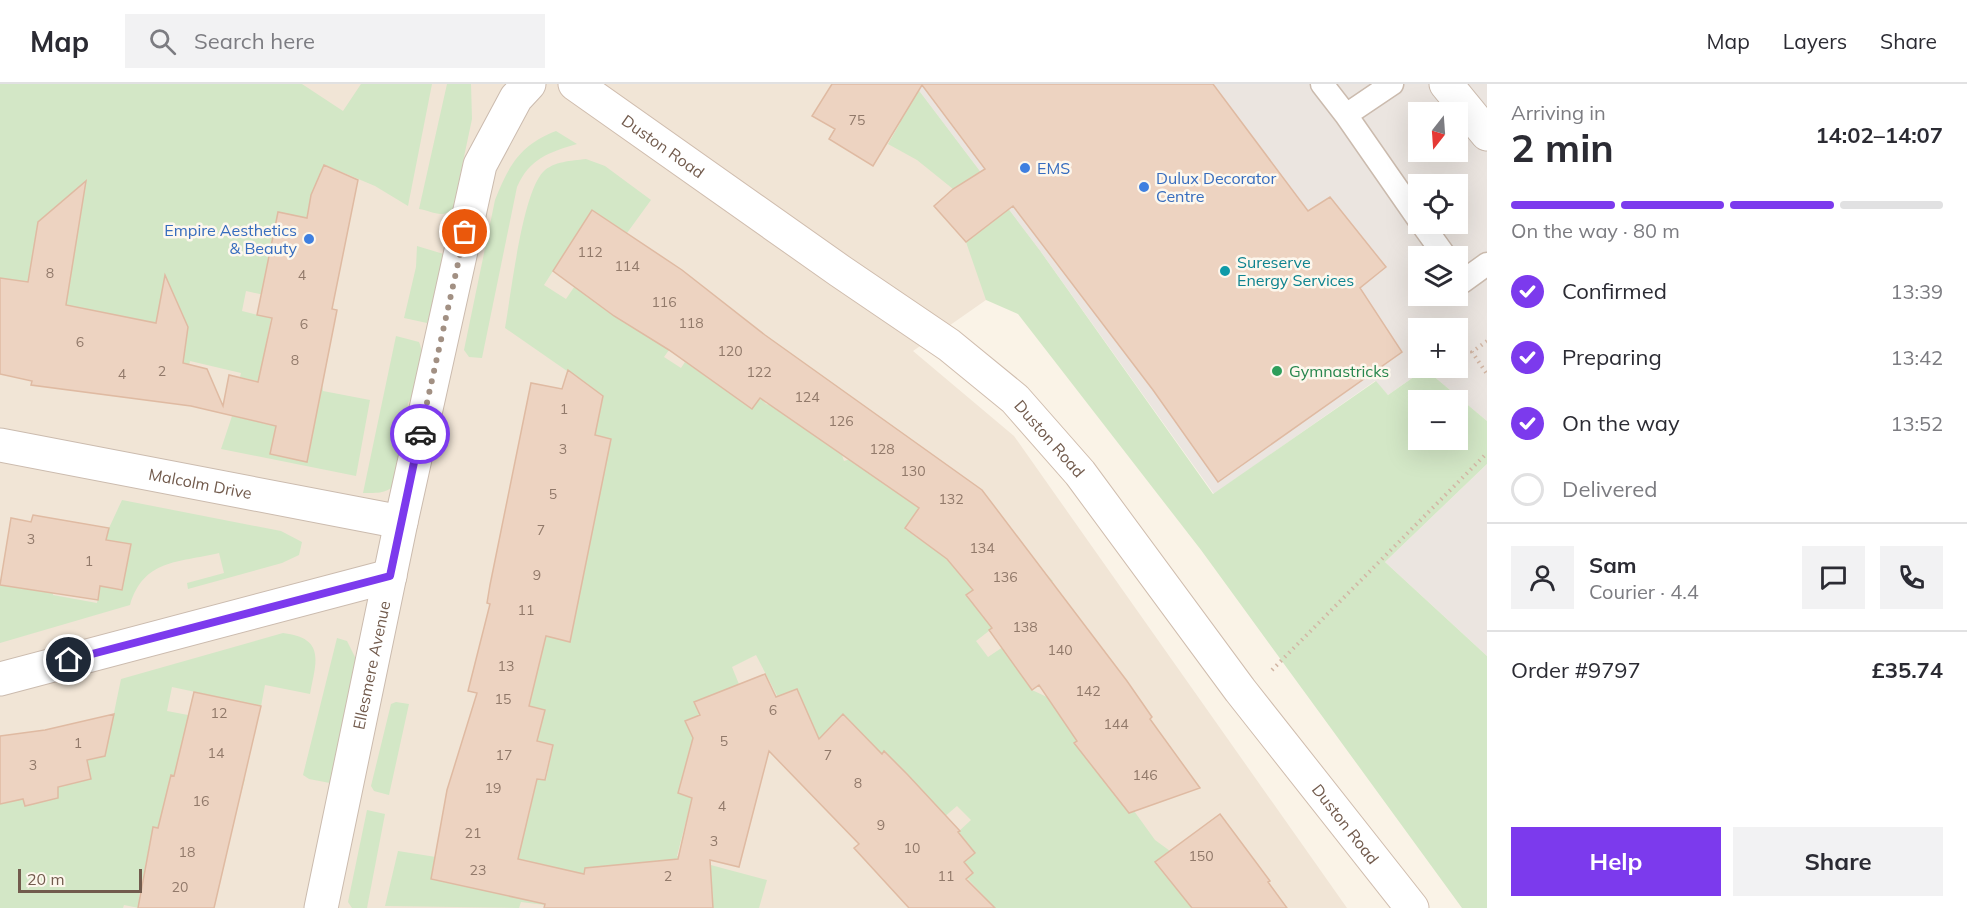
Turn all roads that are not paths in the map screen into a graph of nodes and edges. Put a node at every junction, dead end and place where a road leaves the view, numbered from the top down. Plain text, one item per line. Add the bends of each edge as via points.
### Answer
1 (529, 84) edge
2 (575, 84) edge
3 (1322, 84) edge
4 (1392, 84) edge
5 (1446, 84) edge
6 (1346, 115) junction
7 (1487, 134) edge
8 (1408, 204) edge
9 (1487, 264) edge
10 (1468, 278) edge
11 (0, 445) edge
12 (401, 522) junction
13 (390, 576) junction
14 (0, 678) edge
15 (321, 908) edge
16 (1412, 908) edge

1 - 12 street, Ellesmere Avenue via 516,98 480,165
2 - 16 street, Duston Road via 949,345 1015,399 1080,473 1240,690
3 - 6 lane
4 - 6 lane
5 - 7 street
6 - 8 lane
9 - 10 lane
11 - 12 street, Malcolm Drive
12 - 13 street, Ellesmere Avenue
13 - 14 street
13 - 15 street, Ellesmere Avenue

